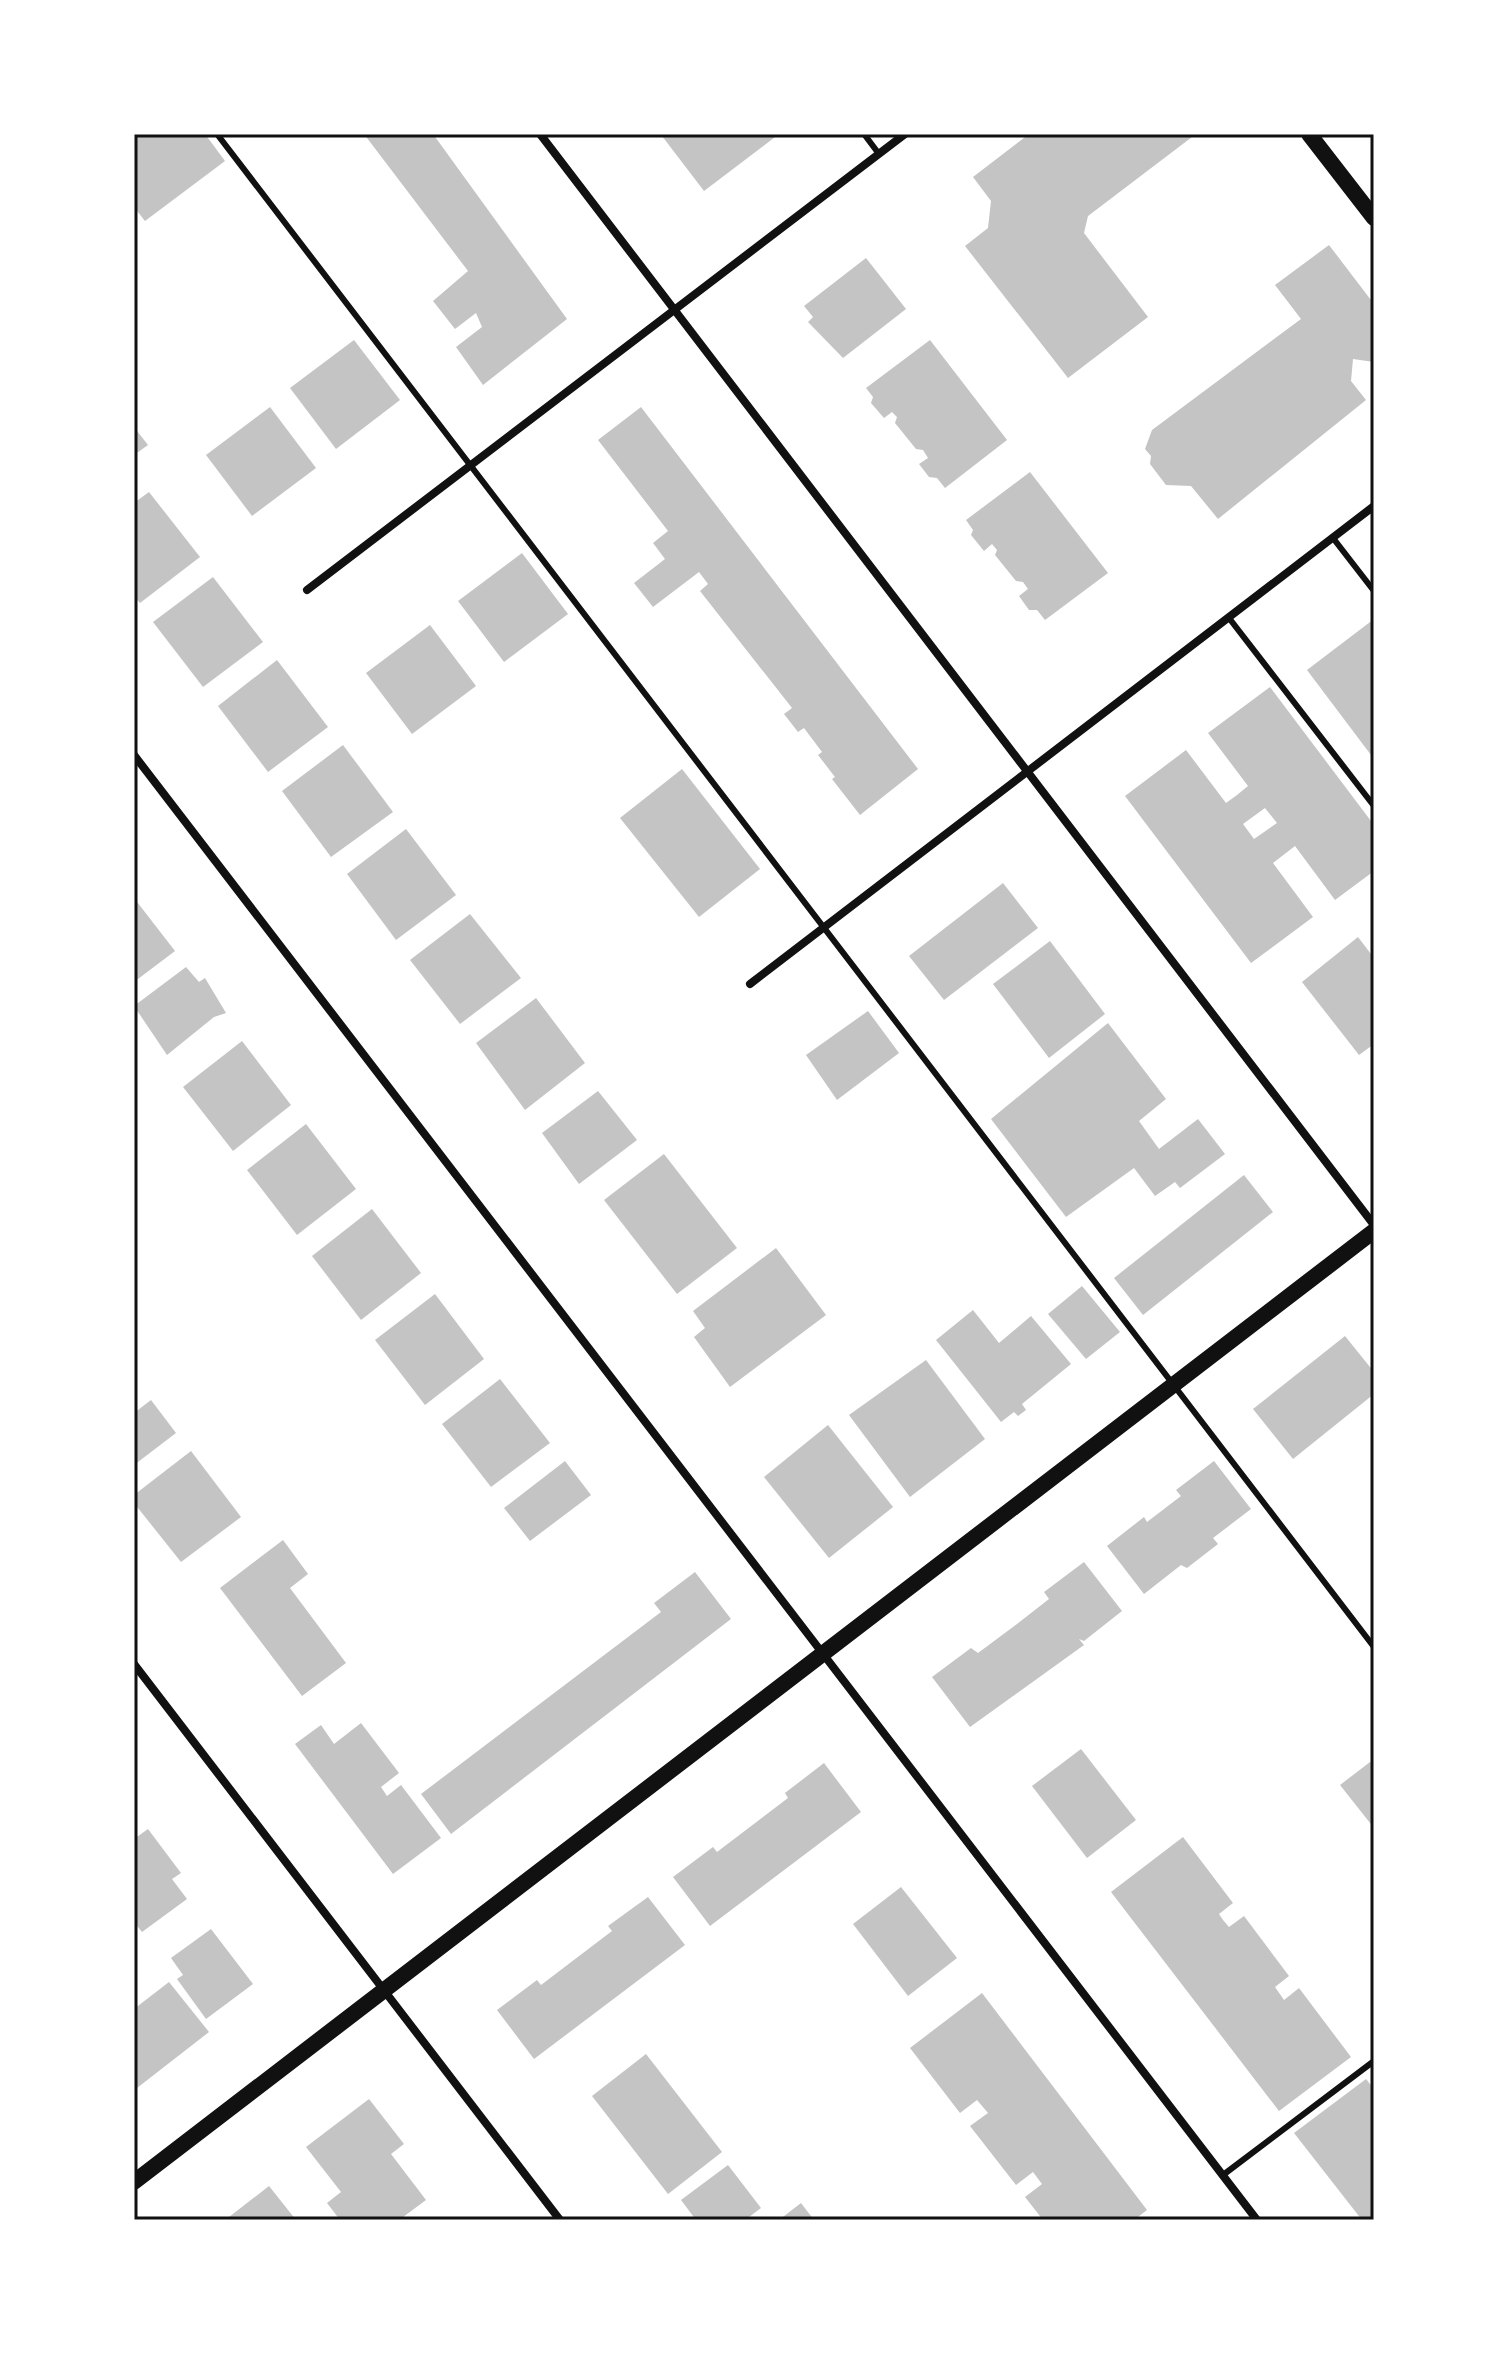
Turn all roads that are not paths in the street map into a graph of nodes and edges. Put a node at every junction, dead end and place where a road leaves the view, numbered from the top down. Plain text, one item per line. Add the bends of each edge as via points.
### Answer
1 (217, 134) edge
2 (540, 134) edge
3 (864, 134) edge
4 (905, 134) edge
5 (1309, 134) edge
6 (879, 154) junction
7 (1374, 218) edge
8 (675, 311) junction
9 (471, 467) junction
10 (1374, 506) edge
11 (1333, 538) junction
12 (307, 590) dead end
13 (1374, 591) edge
14 (1229, 618) junction
15 (134, 755) edge
16 (1026, 773) junction
17 (1374, 806) edge
18 (826, 927) junction
19 (750, 984) dead end
20 (1374, 1228) edge
21 (1173, 1387) junction
22 (1374, 1647) edge
23 (821, 1656) junction
24 (134, 1664) edge
25 (382, 1990) junction
26 (1374, 2061) edge
27 (1223, 2175) junction
28 (134, 2182) edge
29 (560, 2220) edge
30 (1257, 2220) edge

1 - 9 lane
2 - 8 street
3 - 6 lane
4 - 6 street
5 - 7 main road
6 - 8 street
8 - 9 street
8 - 16 street
9 - 12 street
9 - 18 lane
10 - 11 street
11 - 13 lane
11 - 14 street
14 - 16 street
14 - 17 lane
15 - 23 street
16 - 18 street
16 - 20 street
18 - 19 street
18 - 21 lane
20 - 21 main road
21 - 22 lane
21 - 23 main road
23 - 25 main road
23 - 27 street
24 - 25 street
25 - 28 main road
25 - 29 street
26 - 27 lane
27 - 30 street

